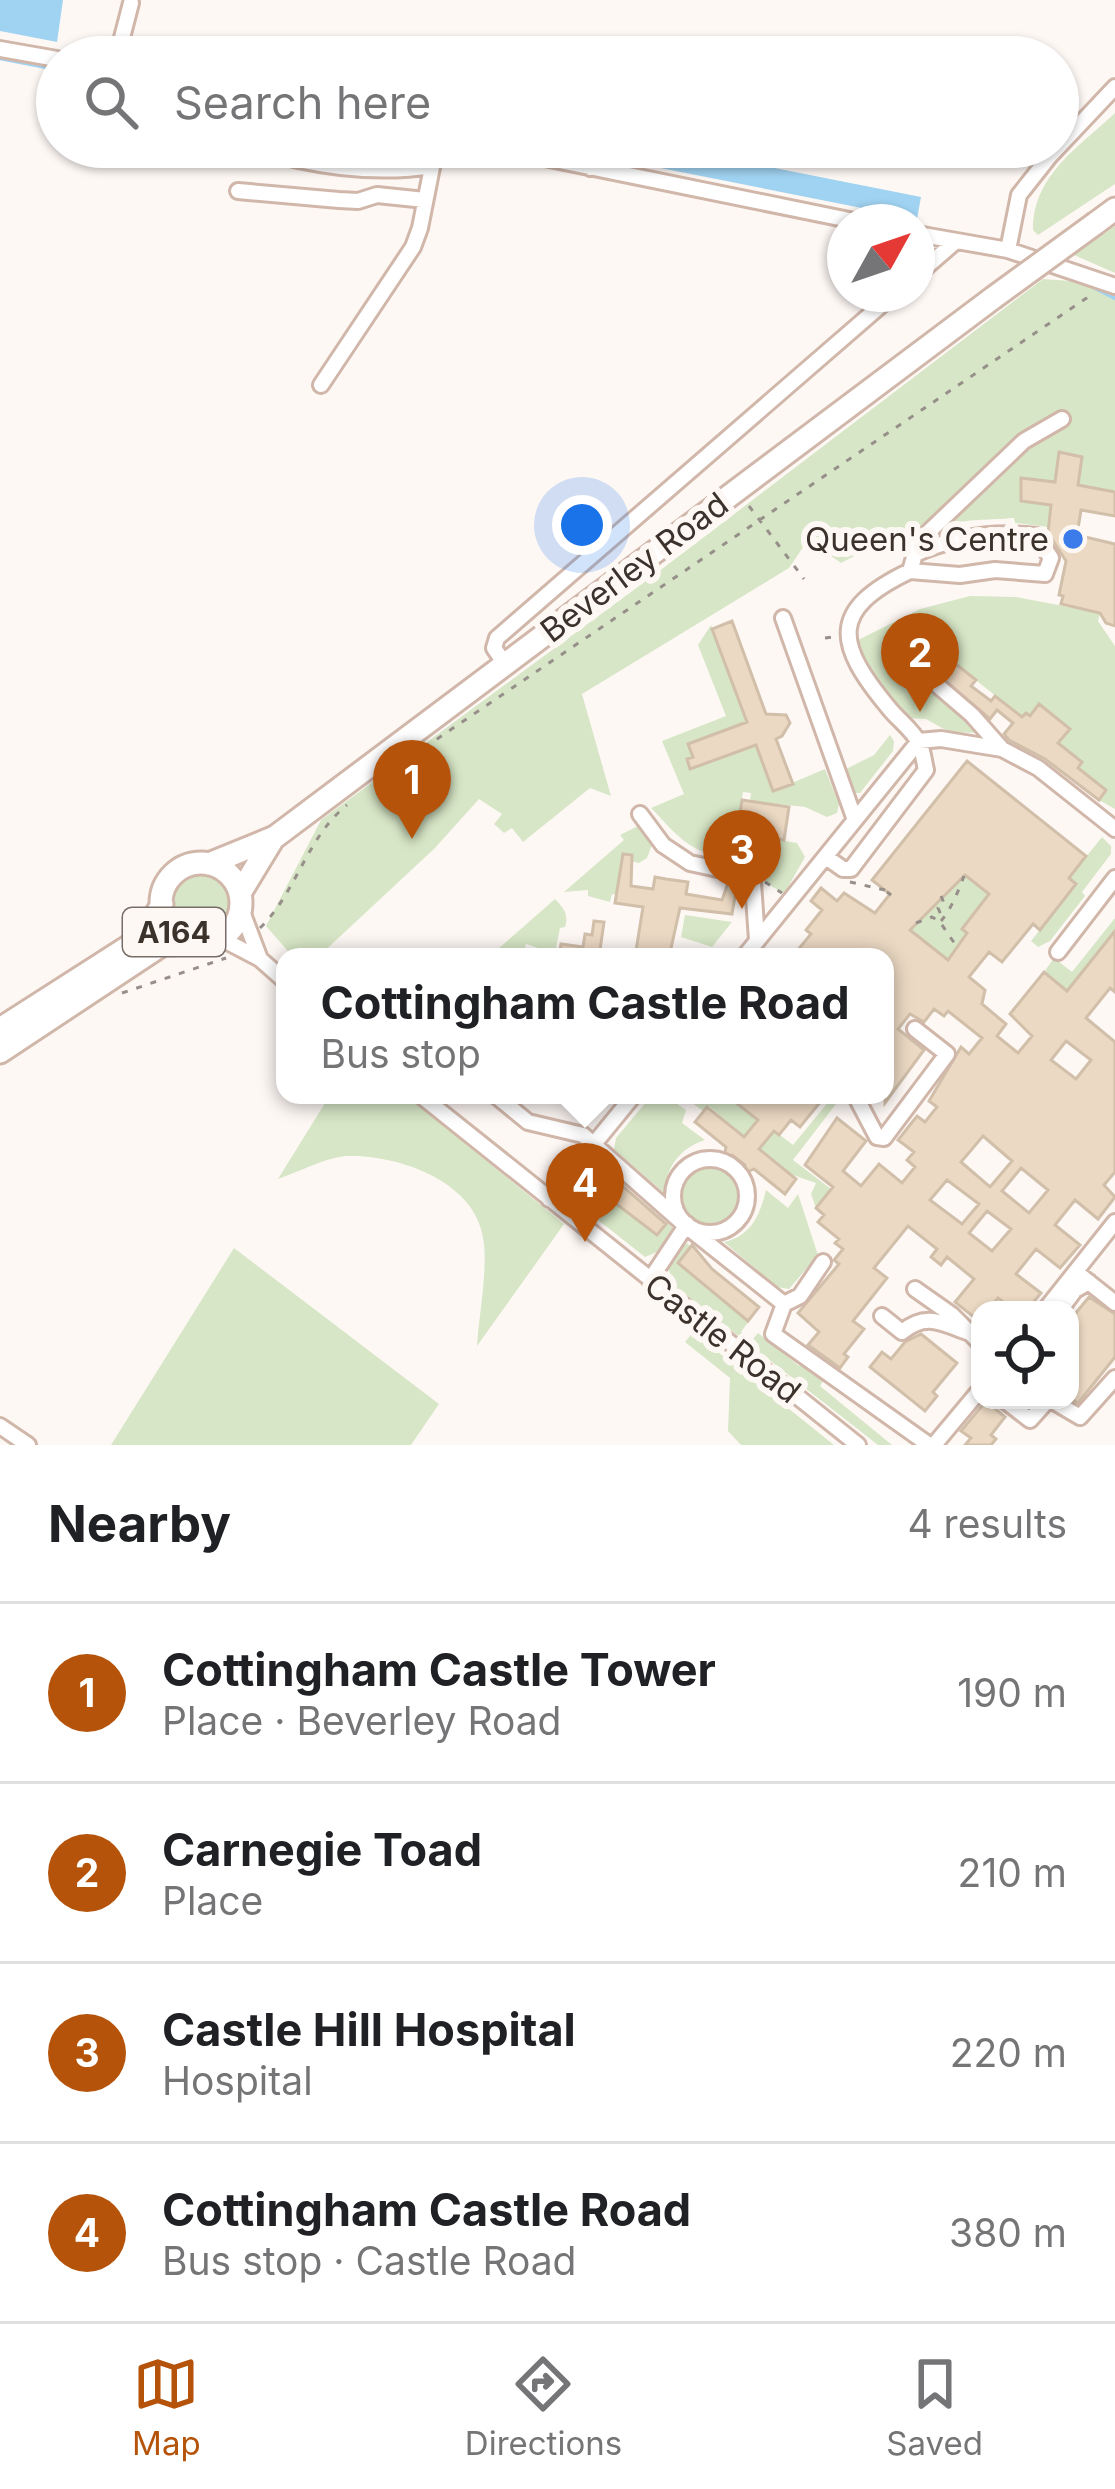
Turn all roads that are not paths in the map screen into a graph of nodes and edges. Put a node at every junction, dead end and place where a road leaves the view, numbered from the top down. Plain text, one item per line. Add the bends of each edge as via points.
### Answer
1 (131, 3) edge
2 (122, 36) edge
3 (0, 49) edge
4 (36, 55) edge
5 (1115, 88) edge
6 (1079, 126) edge
7 (364, 168) edge
8 (419, 168) edge
9 (432, 168) edge
10 (590, 168) edge
11 (1040, 168) edge
12 (238, 191) dead end
13 (425, 200) junction
14 (1115, 209) edge
15 (827, 215) edge
16 (935, 238) edge
17 (955, 242) junction
18 (1009, 250) junction
19 (935, 259) edge
20 (1112, 285) edge
21 (874, 312) edge
22 (320, 385) dead end
23 (1062, 419) dead end
24 (915, 554) junction
25 (910, 571) junction
26 (782, 619) dead end
27 (909, 661) dead end
28 (505, 664) junction
29 (919, 741) junction
30 (1002, 749) junction
31 (640, 814) dead end
32 (855, 820) junction
33 (1115, 829) edge
34 (274, 836) junction
35 (826, 856) junction
36 (209, 864) junction
37 (1115, 878) edge
38 (240, 901) junction
39 (161, 904) junction
40 (757, 940) junction
41 (217, 945) junction
42 (751, 948) edge
43 (1058, 952) dead end
44 (260, 958) junction
45 (276, 973) edge
46 (0, 1029) edge
47 (915, 1030) dead end
48 (0, 1052) edge
49 (431, 1104) edge
50 (506, 1104) edge
51 (626, 1104) edge
52 (860, 1104) edge
53 (592, 1145) junction
54 (549, 1199) junction
55 (1115, 1222) edge
56 (686, 1225) junction
57 (823, 1262) dead end
58 (1076, 1272) junction
59 (650, 1280) junction
60 (1089, 1282) junction
61 (915, 1289) dead end
62 (1052, 1301) edge
63 (1067, 1301) edge
64 (1115, 1303) edge
65 (784, 1304) junction
66 (882, 1316) dead end
67 (971, 1334) edge
68 (971, 1336) edge
69 (1115, 1378) edge
70 (971, 1400) edge
71 (1016, 1409) edge
72 (1040, 1409) edge
73 (1066, 1409) edge
74 (0, 1426) edge
75 (28, 1445) edge
76 (858, 1445) edge
77 (932, 1445) edge

1 - 2 street
3 - 4 street
5 - 6 street
7 - 8 street
9 - 13 street
10 - 15 street
11 - 18 street via 1019,195
12 - 13 street
13 - 22 street via 412,247
14 - 28 highway, Beverley Road / A164, bridge
16 - 17 street
17 - 18 street
17 - 19 street
18 - 20 street
21 - 28 street via 497,638
23 - 24 street via 1024,441 916,544
24 - 25 street
24 - 25 street via 1004,532 1036,536 1051,558 1045,574
25 - 29 street via 865,598 847,636 873,688
26 - 32 street
27 - 30 street
28 - 34 highway, Beverley Road / A164
29 - 30 street
29 - 32 street
29 - 35 street via 924,777 875,839 851,868
30 - 33 street
31 - 40 street via 689,863 745,874 753,884
32 - 35 street
34 - 36 highway, Beverley Road / A164
34 - 38 highway, Beverley Road / A164
35 - 40 street
36 - 38 highway, A164 via 229,874
36 - 39 highway, A164 via 176,872
37 - 43 street
38 - 41 highway, A164 via 237,921
38 - 44 street
39 - 41 highway, A164 via 176,934
39 - 46 highway, A164 via 131,945
40 - 42 street
41 - 44 street
41 - 48 highway, A164 via 163,944
44 - 45 street
47 - 52 street via 947,1054 884,1138
49 - 54 street, Castle Road
50 - 53 street via 528,1122 583,1135
51 - 53 street
53 - 54 street
53 - 56 street
54 - 59 street, Castle Road
55 - 58 street
56 - 56 street via 674,1202 678,1176 697,1159 716,1156 749,1185 747,1209 721,1232
56 - 59 street
56 - 65 street
57 - 65 street via 800,1296
58 - 60 street
58 - 62 street
59 - 76 street, Castle Road
60 - 63 street
60 - 64 street
61 - 67 street
65 - 77 street via 773,1334
66 - 68 street via 902,1332 931,1318
69 - 73 street via 1090,1419
70 - 77 street
71 - 72 street via 1030,1420
74 - 75 street

